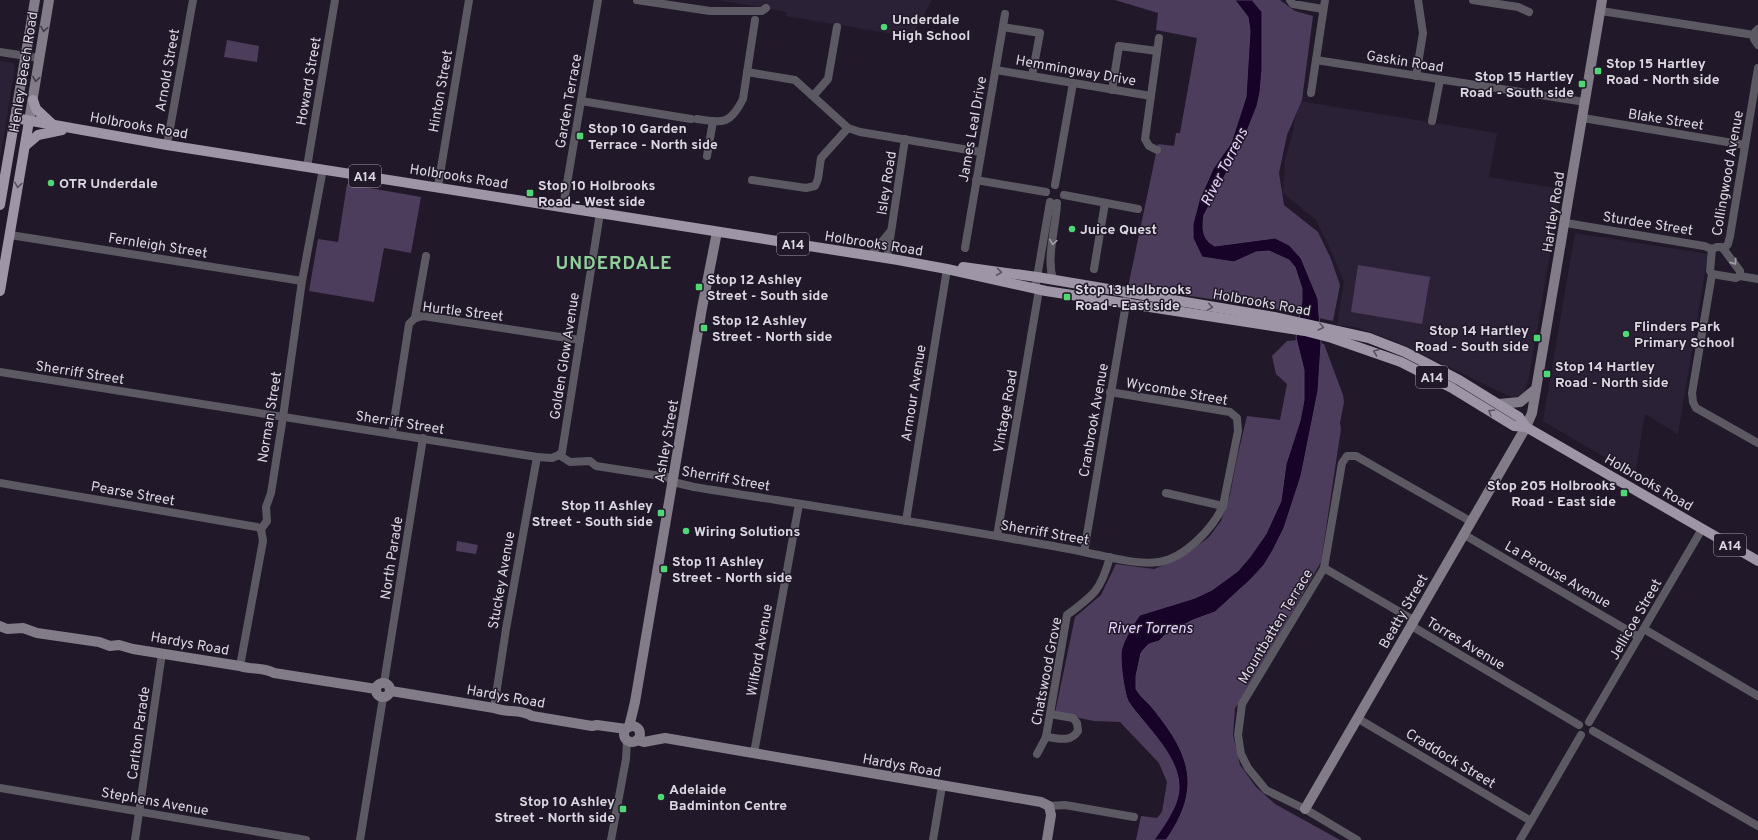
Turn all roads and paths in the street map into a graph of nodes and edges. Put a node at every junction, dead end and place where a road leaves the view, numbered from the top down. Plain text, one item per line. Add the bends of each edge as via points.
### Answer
1 (35, 0) edge
2 (49, 0) edge
3 (193, 0) edge
4 (335, 0) edge
5 (469, 0) edge
6 (598, 0) edge
7 (637, 0) edge
8 (1290, 0) edge
9 (1418, 0) edge
10 (1473, 0) edge
11 (1602, 0) edge
12 (1506, 2) edge
13 (1324, 4) edge
14 (766, 8) dead end
15 (1601, 11) junction
16 (1529, 12) dead end
17 (1005, 14) dead end
18 (755, 20) dead end
19 (837, 27) dead end
20 (1003, 27) junction
21 (1756, 32) edge
22 (1159, 38) dead end
23 (1758, 44) edge
24 (1157, 51) junction
25 (0, 52) edge
26 (26, 56) junction
27 (39, 58) junction
28 (1316, 60) junction
29 (1758, 68) edge
30 (996, 70) junction
31 (747, 72) junction
32 (1032, 76) junction
33 (1416, 76) junction
34 (1440, 80) junction
35 (1073, 83) junction
36 (1112, 90) junction
37 (1311, 93) dead end
38 (814, 95) junction
39 (1151, 96) junction
40 (32, 100) junction
41 (581, 102) junction
42 (1585, 102) junction
43 (15, 118) junction
44 (1582, 118) junction
45 (29, 121) junction
46 (712, 121) junction
47 (1432, 121) dead end
48 (54, 125) junction
49 (848, 128) junction
50 (78, 129) junction
51 (905, 139) junction
52 (167, 145) junction
53 (1746, 145) junction
54 (25, 146) junction
55 (1157, 150) dead end
56 (981, 152) junction
57 (707, 156) dead end
58 (307, 167) junction
59 (323, 169) junction
60 (752, 180) dead end
61 (976, 180) junction
62 (1055, 185) junction
63 (438, 186) junction
64 (1046, 192) junction
65 (1064, 195) junction
66 (1053, 202) junction
67 (1105, 203) junction
68 (0, 205) edge
69 (564, 207) junction
70 (1138, 209) dead end
71 (600, 213) junction
72 (1566, 223) junction
73 (892, 230) junction
74 (717, 232) junction
75 (10, 235) junction
76 (965, 248) dead end
77 (1712, 249) junction
78 (1724, 249) junction
79 (426, 256) dead end
80 (870, 256) junction
81 (893, 260) junction
82 (947, 269) junction
83 (1094, 269) dead end
84 (1712, 274) junction
85 (1740, 276) junction
86 (1037, 277) junction
87 (1053, 280) junction
88 (1758, 280) edge
89 (302, 281) junction
90 (1037, 289) junction
91 (0, 291) edge
92 (1127, 293) junction
93 (1126, 304) junction
94 (415, 318) junction
95 (580, 340) junction
96 (0, 372) edge
97 (1536, 389) junction
98 (1110, 392) junction
99 (1499, 404) junction
100 (283, 417) junction
101 (1237, 418) joint
102 (1526, 427) junction
103 (392, 434) junction
104 (423, 438) junction
105 (1758, 443) edge
106 (559, 455) junction
107 (537, 457) junction
108 (673, 482) junction
109 (0, 483) edge
110 (1166, 493) dead end
111 (799, 504) junction
112 (1223, 506) junction
113 (906, 521) junction
114 (1470, 521) junction
115 (261, 529) junction
116 (1702, 529) junction
117 (1463, 534) junction
118 (997, 536) junction
119 (1084, 552) junction
120 (1110, 557) junction
121 (1758, 561) edge
122 (1324, 568) junction
123 (1413, 623) junction
124 (0, 626) edge
125 (1644, 629) junction
126 (1639, 637) junction
127 (162, 653) junction
128 (240, 666) junction
129 (380, 686) junction
130 (387, 694) junction
131 (1758, 696) edge
132 (494, 708) junction
133 (1050, 714) junction
134 (1357, 718) junction
135 (1589, 722) junction
136 (1579, 725) junction
137 (1593, 731) junction
138 (631, 734) junction
139 (1581, 735) junction
140 (1046, 737) junction
141 (754, 753) junction
142 (1037, 754) dead end
143 (942, 786) junction
144 (0, 788) edge
145 (1049, 806) junction
146 (1305, 809) junction
147 (139, 811) junction
148 (1134, 817) dead end
149 (1531, 821) junction
150 (1758, 826) edge
151 (134, 840) edge
152 (306, 840) edge
153 (360, 840) edge
154 (611, 840) edge
155 (933, 840) edge
156 (1047, 840) edge
157 (1356, 840) edge
158 (1520, 840) edge

1 - 26 street, Henley Beach Road
2 -> 27 street, Henley Beach Road
3 - 52 street, Arnold Street
4 - 58 street, Howard Street
5 - 63 street, Hinton Street
6 - 41 street, Garden Terrace
7 - 14 street via 710,11 762,11
8 - 13 street via 1293,4
9 - 33 street via 1423,33
10 - 12 street
11 - 15 street, Hartley Road
12 - 16 street
13 - 28 street
15 - 21 street
15 - 42 street, Hartley Road
17 - 20 street, James Leal Drive
18 - 31 street
19 - 38 street via 828,79
20 - 30 street, James Leal Drive
20 - 32 street via 1040,33
21 - 23 street via 1754,39
22 - 24 street
24 - 36 street via 1119,46
24 - 39 street
25 - 26 street
26 - 27 street
26 - 43 street, Henley Beach Road
27 -> 40 street, Henley Beach Road
28 - 33 street, Gaskin Road
28 - 37 street
29 - 53 street, Collingwood Avenue
30 - 32 street, Hemmingway Drive
30 - 56 street, James Leal Drive
31 - 38 street via 795,80
31 - 46 street via 743,99 738,110 730,119 721,123
32 - 35 street, Hemmingway Drive
33 - 34 street, Gaskin Road
34 - 42 street, Gaskin Road
34 - 47 street
35 - 36 street, Hemmingway Drive
35 - 62 street
36 - 39 street, Hemmingway Drive
38 - 49 street
39 - 55 street via 1145,139 1148,146
40 - 45 street, Henley Beach Road
40 - 48 main road via 36,109
41 - 46 street
41 - 69 street, Garden Terrace
42 - 44 street, Hartley Road
43 - 45 main road, Holbrooks Road / A14
43 - 68 main road, Henley Beach Road
44 - 53 street, Blake Street
44 - 72 street, Hartley Road
45 - 48 main road, Holbrooks Road / A14
45 - 54 main road, Henley Beach Road
46 - 57 street
48 - 50 main road, Holbrooks Road / A14
49 - 51 street
49 - 60 street via 821,158 815,186 806,188
50 - 52 main road, Holbrooks Road / A14
50 - 54 main road, A14 via 43,132
51 - 56 street
51 - 73 street, Isley Road
52 - 58 main road, Holbrooks Road / A14
53 - 78 street, Collingwood Avenue via 1730,236
54 -> 75 main road, Henley Beach Road
56 - 61 street, James Leal Drive
58 - 59 main road, Holbrooks Road / A14
59 - 63 main road, Holbrooks Road / A14
59 - 89 street, Norman Street
61 - 64 street
61 - 76 street, James Leal Drive
62 - 64 street via 1049,187
62 - 65 street via 1060,187
63 - 69 main road, Holbrooks Road / A14
64 - 66 street via 1046,198
65 - 66 street via 1062,200
65 - 67 street
66 - 86 street, Vintage Road
66 -> 87 street via 1056,222 1049,268
67 - 70 street
67 - 83 street
69 - 71 main road, Holbrooks Road / A14
71 - 74 main road, Holbrooks Road / A14
71 - 95 street, Golden Glow Avenue
72 - 77 street, Sturdee Street
72 - 97 street, Hartley Road
73 - 80 street, Isley Road
73 - 81 street, Isley Road
74 - 80 main road, Holbrooks Road / A14
74 - 108 street, Ashley Street
75 - 89 street, Fernleigh Street
75 - 91 main road, Henley Beach Road
77 - 78 street, Sturdee Street via 1719,246
77 - 84 street, Collingwood Avenue
78 -> 85 street, Collingwood Avenue via 1740,271
79 - 94 street
80 - 81 main road, Holbrooks Road / A14
81 - 82 main road, Holbrooks Road / A14
82 -> 86 main road, Holbrooks Road / A14 via 965,267
82 - 90 main road, Holbrooks Road / A14
82 - 113 street, Armour Avenue
84 - 85 street via 1736,278
84 - 105 street, Collingwood Avenue via 1692,393 1693,402 1696,408
85 - 88 street
86 - 87 main road, Holbrooks Road / A14
86 - 90 street, Vintage Road
87 - 92 main road, Holbrooks Road / A14
89 - 100 street, Norman Street
90 - 93 main road, Holbrooks Road / A14
90 - 118 street, Vintage Road
92 - 93 street, Cranbrook Avenue
92 -> 99 main road, Holbrooks Road / A14 via 1274,317 1369,338 1405,352
93 - 98 street, Cranbrook Avenue
102 -> 93 main road, Holbrooks Road / A14 via 1514,426 1452,388 1402,362 1332,338
94 - 95 street, Hurtle Street via 423,316
94 - 103 street, Hurtle Street via 409,324
95 - 106 street, Golden Glow Avenue via 562,452
96 - 100 street, Sherriff Street
97 - 99 street via 1520,402
97 - 102 street, Hartley Road via 1532,413
98 - 101 street, Wycombe Street via 1230,412
98 - 119 street, Cranbrook Avenue
99 - 102 main road, Holbrooks Road / A14 via 1519,417
100 - 103 street, Sherriff Street
100 - 115 street, Norman Street via 271,493 266,507 267,521
101 - 112 street, Sherriff Street via 1238,431
102 - 114 street, Beatty Street
102 - 116 main road, Holbrooks Road / A14
103 - 104 street, Sherriff Street
104 - 107 street, Sherriff Street
104 - 129 street, North Parade
106 - 107 street, Sherriff Street via 552,458
106 - 108 street, Sherriff Street via 570,462 590,461 596,466 667,477
107 - 132 street, Stuckey Avenue
108 - 111 street, Sherriff Street
108 - 138 street, Ashley Street
109 - 115 street, Pearse Street via 256,526
110 - 112 street
111 - 113 street, Sherriff Street
111 - 141 street, Wilford Avenue
112 - 120 street, Sherriff Street via 1209,530 1176,555 1160,562
113 - 118 street, Sherriff Street
114 - 117 street, Beatty Street
114 - 122 street, Mountbatten Terrace via 1356,456 1347,456 1342,463
115 - 128 street, Norman Street via 263,541
116 - 121 main road, Holbrooks Road / A14
116 - 125 street, Jellicoe Street
117 - 123 street, Beatty Street
117 - 126 street, La Perouse Avenue
118 - 119 street, Sherriff Street
119 - 120 street, Sherriff Street
120 - 133 street, Chatswood Grove via 1104,578 1092,596 1067,616
122 - 123 street, Torres Avenue via 1410,618
122 - 146 street, Mountbatten Terrace via 1242,704 1239,718 1241,754 1248,768 1266,790
123 - 134 street, Beatty Street
123 - 136 street, Torres Avenue via 1415,628
124 - 127 street, Hardys Road
125 - 126 street, Jellicoe Street
125 - 131 street
126 - 135 street, Jellicoe Street
127 - 128 street, Hardys Road
127 - 147 street, Carlton Parade
128 - 129 street, Hardys Road via 251,670 263,669 274,673
129 - 130 street via 388,684
130 - 132 street, Hardys Road
130 - 153 street
132 - 138 street, Hardys Road via 505,712 526,712 532,716
133 - 140 street, Chatswood Grove
133 - 140 street via 1073,718 1078,731 1067,740
134 - 146 street, Beatty Street
134 - 149 street, Craddock Street
135 - 136 street via 1584,721
135 - 137 street via 1593,726
136 - 139 street via 1578,731
137 - 139 street via 1589,736
137 - 150 street
138 - 141 street, Hardys Road via 660,735 665,738
138 - 154 street, Ashley Street
139 - 149 street
140 - 142 street, Chatswood Grove
141 - 143 street, Hardys Road
143 - 145 street, Hardys Road via 1041,802
143 - 155 street
144 - 147 street, Stephens Avenue
145 - 148 street, Hardys Road via 1065,805
145 - 156 street via 1051,815
146 - 157 street, Mountbatten Terrace
147 - 151 street, Carlton Parade
147 - 152 street, Stephens Avenue
149 - 158 street

